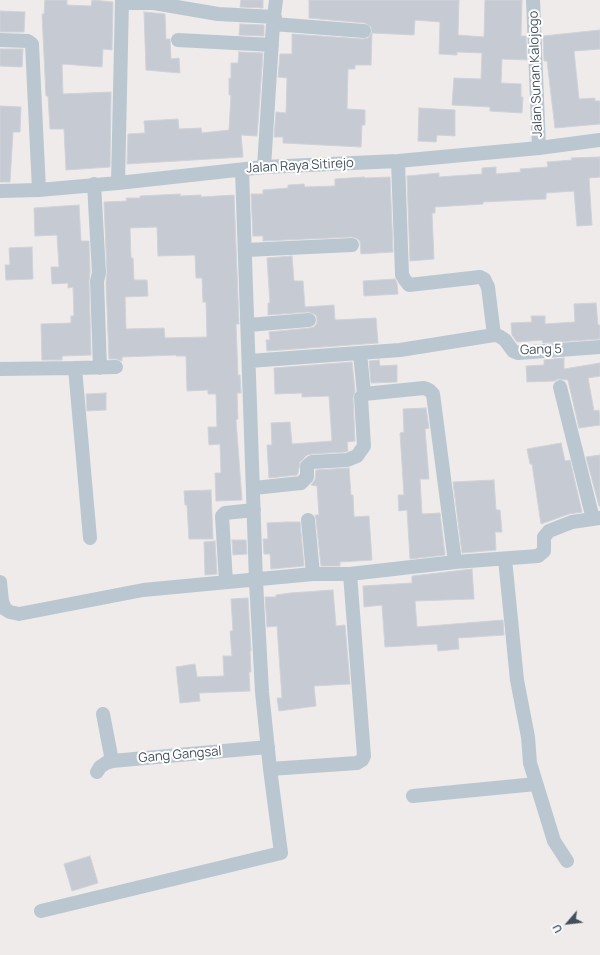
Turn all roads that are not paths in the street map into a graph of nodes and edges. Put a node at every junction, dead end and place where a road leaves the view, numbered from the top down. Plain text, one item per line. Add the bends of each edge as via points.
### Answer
1 (276, 0) edge
2 (533, 0) edge
3 (122, 2) edge
4 (274, 20) junction
5 (364, 31) dead end
6 (0, 40) edge
7 (178, 40) dead end
8 (272, 44) junction
9 (600, 140) edge
10 (539, 148) junction
11 (398, 161) junction
12 (264, 167) junction
13 (242, 170) junction
14 (118, 183) junction
15 (94, 184) junction
16 (39, 190) junction
17 (0, 191) edge
18 (352, 245) dead end
19 (246, 250) junction
20 (309, 320) dead end
21 (248, 325) junction
22 (492, 336) junction
23 (600, 347) edge
24 (360, 354) junction
25 (250, 360) junction
26 (116, 367) dead end
27 (75, 368) junction
28 (100, 368) junction
29 (0, 369) edge
30 (560, 387) dead end
31 (364, 394) junction
32 (254, 488) junction
33 (254, 510) junction
34 (597, 518) edge
35 (308, 520) dead end
36 (90, 538) dead end
37 (505, 559) junction
38 (455, 562) junction
39 (313, 574) junction
40 (350, 574) junction
41 (256, 580) junction
42 (0, 582) edge
43 (226, 582) junction
44 (103, 714) dead end
45 (268, 747) junction
46 (112, 761) junction
47 (270, 769) junction
48 (97, 772) dead end
49 (536, 784) junction
50 (414, 796) dead end
51 (567, 861) dead end
52 (41, 911) dead end

1 - 4 street
2 - 10 street, Jalan Sunan Kalojogo
3 - 4 street via 154,3
3 - 14 street
4 - 5 street
4 - 8 street
6 - 16 street via 28,41 32,44
7 - 8 street
8 - 12 street
9 - 10 street, Jalan Raya Sitirejo
10 - 11 street, Jalan Raya Sitirejo
11 - 12 street, Jalan Raya Sitirejo
11 - 22 street via 402,275 409,284 484,278 488,287
12 - 13 street, Jalan Raya Sitirejo
13 - 14 street, Jalan Raya Sitirejo
13 - 19 street
14 - 15 street, Jalan Raya Sitirejo
15 - 16 street, Jalan Raya Sitirejo
15 - 28 street via 99,273 96,281
16 - 17 street, Jalan Raya Sitirejo
18 - 19 street
19 - 21 street
20 - 21 street
21 - 25 street
22 - 23 street, Gang 5 via 505,340 513,351 518,353
22 - 24 street
24 - 25 street
24 - 31 street
25 - 32 street
26 - 28 street
27 - 28 street
27 - 29 street
27 - 36 street
30 - 34 street
31 - 32 street via 361,397 364,446 357,456 347,460 312,462 307,466 307,477 301,483
31 - 38 street via 424,388 433,394
32 - 33 street
33 - 41 street
33 - 43 street via 222,516
34 - 37 street via 572,522 549,531 544,537 544,551 538,556
35 - 39 street
37 - 38 street
37 - 49 street via 517,680 528,737 530,763
38 - 40 street
39 - 40 street
39 - 41 street
40 - 47 street via 364,756 357,763
41 - 43 street
41 - 45 street via 262,692
42 - 43 street via 5,609 19,614 143,590
44 - 46 street
45 - 46 street, Gang Gangsal
45 - 47 street
46 - 48 street via 100,767
47 - 52 street via 281,853
49 - 50 street
49 - 51 street via 554,841

